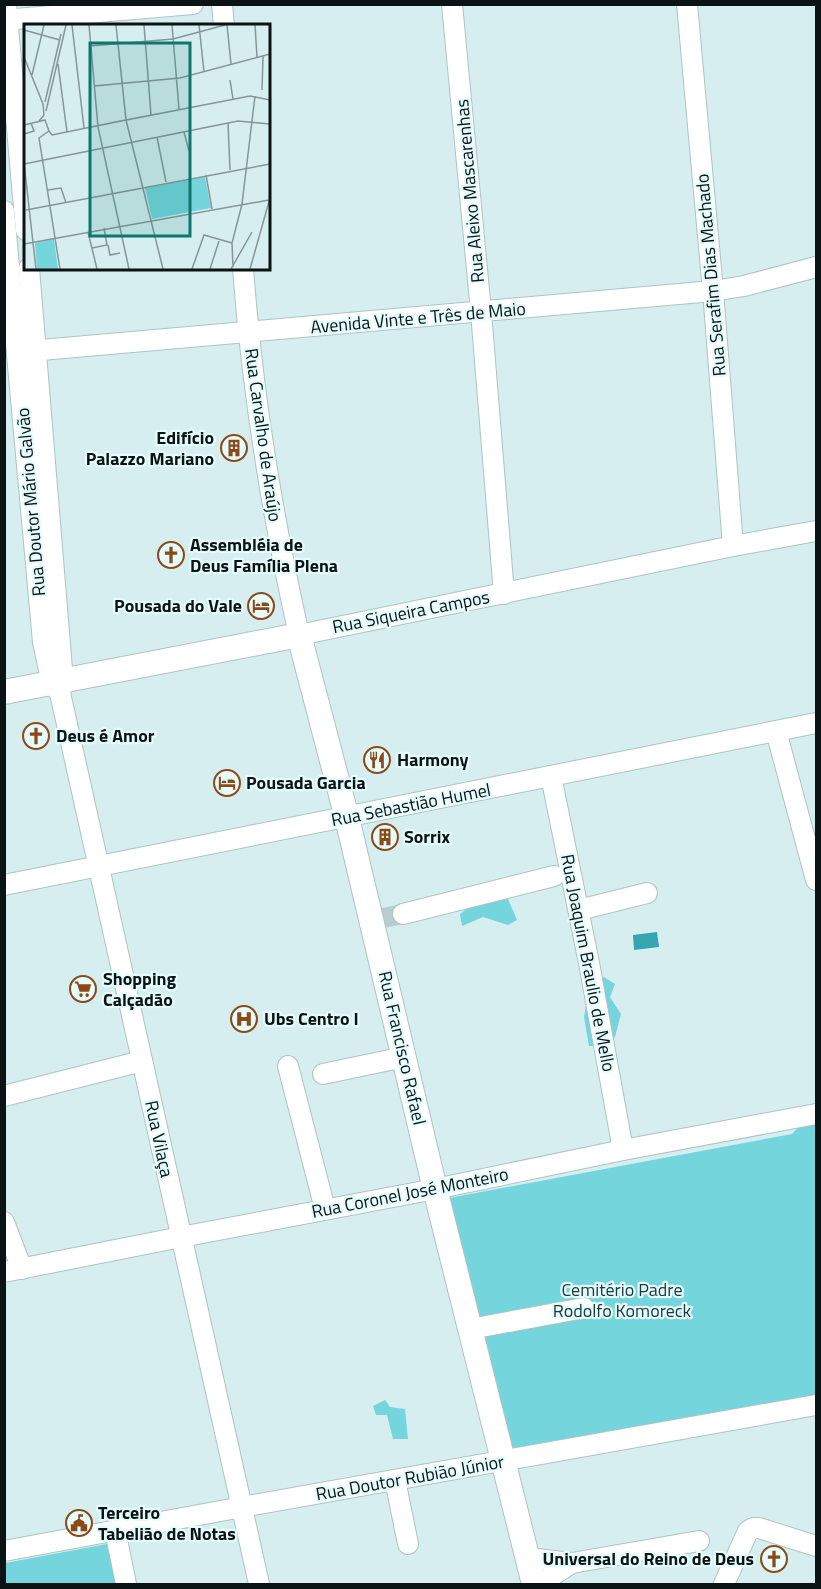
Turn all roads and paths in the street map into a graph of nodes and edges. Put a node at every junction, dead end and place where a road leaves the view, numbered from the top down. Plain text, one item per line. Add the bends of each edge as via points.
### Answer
1 (193, 4) edge
2 (222, 4) edge
3 (452, 4) edge
4 (687, 4) edge
5 (123, 7) edge
6 (6, 14) edge
7 (224, 24) edge
8 (24, 208) edge
9 (4, 212) edge
10 (816, 267) edge
11 (29, 270) edge
12 (243, 270) edge
13 (713, 291) junction
14 (481, 312) junction
15 (249, 333) junction
16 (27, 351) junction
17 (816, 531) edge
18 (733, 546) junction
19 (504, 594) junction
20 (299, 635) junction
21 (58, 686) junction
22 (4, 692) edge
23 (816, 723) edge
24 (776, 731) junction
25 (551, 776) junction
26 (347, 818) junction
27 (99, 865) junction
28 (554, 876) dead end
29 (816, 880) edge
30 (4, 885) edge
31 (648, 893) dead end
32 (579, 910) junction
33 (403, 914) tunnel mouth
34 (404, 1057) junction
35 (142, 1061) junction
36 (288, 1066) dead end
37 (323, 1074) dead end
38 (4, 1096) edge
39 (816, 1113) edge
40 (623, 1150) junction
41 (435, 1189) junction
42 (325, 1209) junction
43 (4, 1222) edge
44 (181, 1236) junction
45 (13, 1271) edge
46 (584, 1308) dead end
47 (470, 1329) junction
48 (816, 1405) edge
49 (502, 1461) junction
50 (395, 1480) junction
51 (242, 1507) junction
52 (115, 1530) junction
53 (699, 1541) dead end
54 (408, 1544) dead end
55 (816, 1546) edge
56 (4, 1551) edge
57 (527, 1558) junction
58 (572, 1563) junction
59 (126, 1584) edge
60 (259, 1584) edge
61 (534, 1584) edge
62 (543, 1584) edge
63 (724, 1584) edge

1 - 5 street
2 - 7 street
3 - 14 street, Rua Aleixo Mascarenhas
4 - 13 street, Rua Serafim Dias Machado
5 - 6 street
6 - 8 street
9 - 16 street, Rua Doutor Mário Galvão
10 - 13 street, Avenida Vinte e Três de Maio
11 - 16 street, Rua Doutor Mário Galvão
12 - 15 street, Rua Carvalho de Araújo
13 - 14 street, Avenida Vinte e Três de Maio
13 - 18 street, Rua Serafim Dias Machado
14 - 15 street, Avenida Vinte e Três de Maio
14 - 19 street, Rua Aleixo Mascarenhas
15 - 16 street, Avenida Vinte e Três de Maio
15 - 20 street, Rua Carvalho de Araújo via 276,526
16 - 21 street, Rua Doutor Mário Galvão
17 - 18 street, Rua Siqueira Campos
18 - 19 street, Rua Siqueira Campos
19 - 20 street, Rua Siqueira Campos
20 - 21 main road, Rua Siqueira Campos
20 - 26 main road, Rua Francisco Rafael
21 - 22 main road, Rua Siqueira Campos
21 - 27 street, Rua Vilaça
23 - 24 street, Rua Sebastião Humel
24 - 25 street, Rua Sebastião Humel
24 - 29 street
25 - 26 street, Rua Sebastião Humel
25 - 32 street, Rua Joaquim Braulio de Mello
26 - 27 street, Rua Sebastião Humel
26 - 34 main road, Rua Francisco Rafael via 377,920
27 - 30 street, Rua Sebastião Humel
27 - 35 street, Rua Vilaça
28 - 33 street
31 - 32 street
32 - 40 street, Rua Joaquim Braulio de Mello
34 - 37 street
34 - 41 main road, Rua Francisco Rafael
35 - 38 street
35 - 44 street, Rua Vilaça
36 - 42 street
39 - 40 street, Rua Coronel José Monteiro
40 - 41 street, Rua Coronel José Monteiro
41 - 42 street, Rua Coronel José Monteiro
41 - 47 main road, Rua Francisco Rafael
42 - 44 street, Rua Coronel José Monteiro
43 - 45 street
44 - 45 street, Rua Coronel José Monteiro
44 - 51 street, Rua Vilaça
46 - 47 street
47 - 49 main road, Rua Francisco Rafael
48 - 49 street, Rua Doutor Rubião Júnior
49 - 50 street, Rua Doutor Rubião Júnior
49 - 57 main road, Rua Francisco Rafael
50 - 51 street, Rua Doutor Rubião Júnior
50 - 54 street
51 - 52 street, Rua Doutor Rubião Júnior
51 - 60 street, Rua Vilaça
52 - 56 street, Rua Doutor Rubião Júnior
52 - 59 street
53 - 58 street
55 - 63 street via 753,1527
57 - 58 street
57 - 61 main road, Rua Francisco Rafael
58 - 62 street

